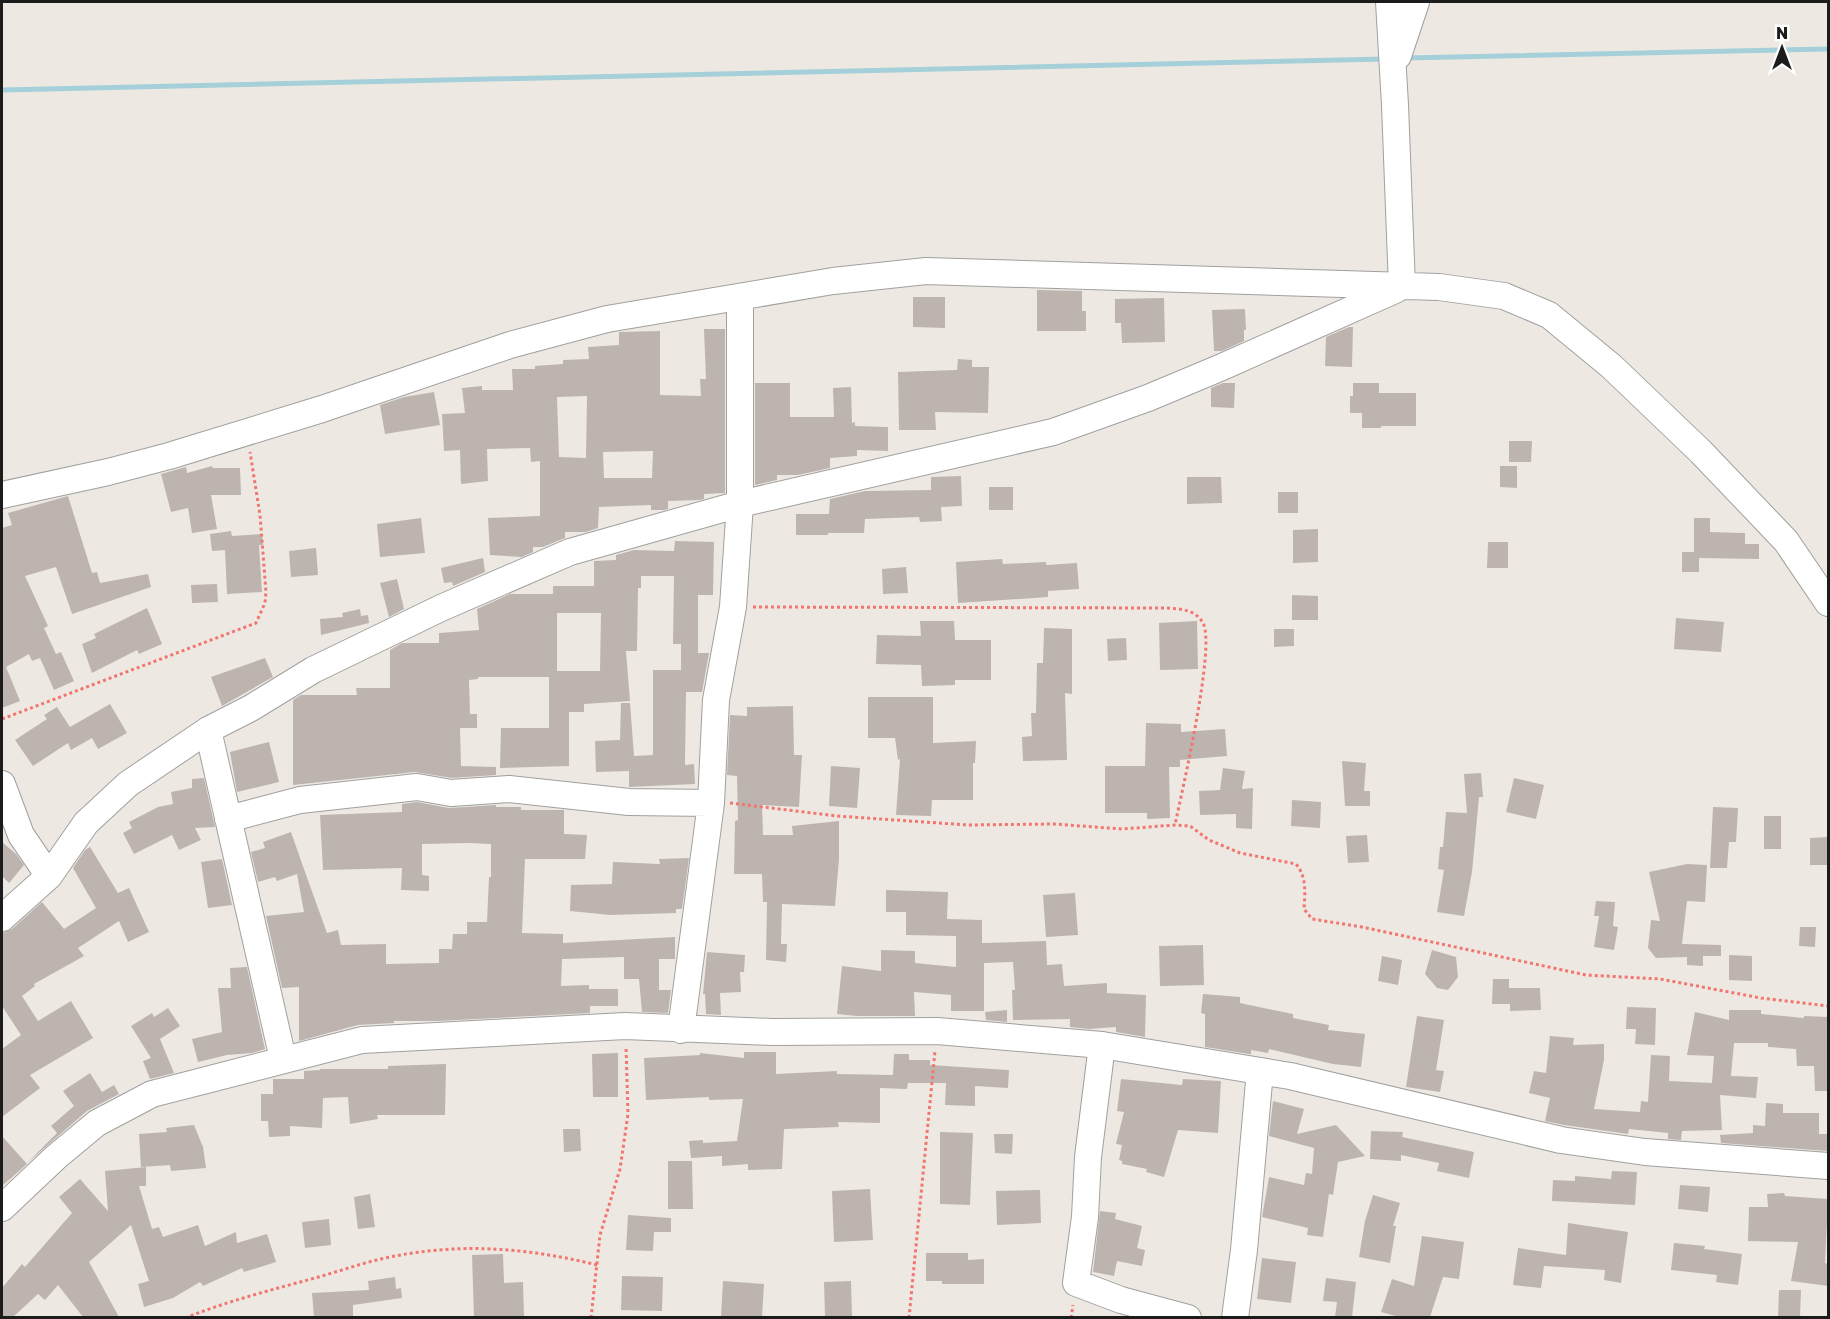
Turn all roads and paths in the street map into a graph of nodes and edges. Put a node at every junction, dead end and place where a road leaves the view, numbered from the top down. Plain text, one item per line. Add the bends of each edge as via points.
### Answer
1 (1389, 2) edge
2 (1416, 2) edge
3 (1394, 68) junction
4 (1402, 287) junction
5 (740, 297) junction
6 (246, 433) junction
7 (2, 495) edge
8 (740, 504) junction
9 (1828, 603) edge
10 (733, 607) junction
11 (2, 719) edge
12 (207, 730) junction
13 (2, 784) edge
14 (711, 803) junction
15 (228, 819) junction
16 (1175, 825) junction
17 (49, 876) junction
18 (2, 918) edge
19 (1828, 1006) edge
20 (625, 1026) junction
21 (681, 1030) junction
22 (937, 1032) junction
23 (1102, 1045) junction
24 (283, 1059) junction
25 (1260, 1071) junction
26 (1828, 1166) edge
27 (2, 1208) edge
28 (597, 1265) junction
29 (185, 1317) edge
30 (591, 1317) edge
31 (909, 1317) edge
32 (1188, 1317) edge
33 (1235, 1317) edge

1 - 3 street
2 - 3 street
3 - 4 street
4 - 5 street via 926,272 833,281
4 - 8 street via 1148,398 1053,432
4 - 9 street via 1439,287 1504,296 1549,315 1611,366 1708,460 1785,541
5 - 6 street via 607,319 510,345
5 - 8 street
6 - 7 street via 108,472
6 - 11 path via 260,515 266,592 256,623
8 - 10 street
8 - 12 street via 570,552 313,670
10 - 14 street via 716,700
10 - 16 path via 1166,608 1194,613 1204,624 1206,648
12 - 15 street
12 - 17 street via 128,784 86,823
13 - 17 street via 21,835
14 - 15 street via 629,802 509,789 451,793 417,787 300,800
14 - 16 path via 968,825 1054,824 1122,829
14 - 21 street
15 - 24 street
16 - 19 path via 1190,826 1209,840 1240,853 1296,864 1304,880 1304,909 1312,919 1586,975 1660,979
17 - 18 street
20 - 21 street
20 - 24 street via 362,1040
20 - 28 path via 628,1114 620,1169 600,1235
21 - 22 street
22 - 23 street
22 - 31 path
23 - 25 street
23 - 32 street via 1076,1282 1122,1300
24 - 27 street via 152,1094 97,1123
25 - 26 street via 1561,1140 1645,1152
25 - 33 street
28 - 29 path via 556,1254 508,1249 462,1247 421,1251 227,1301
28 - 30 path

